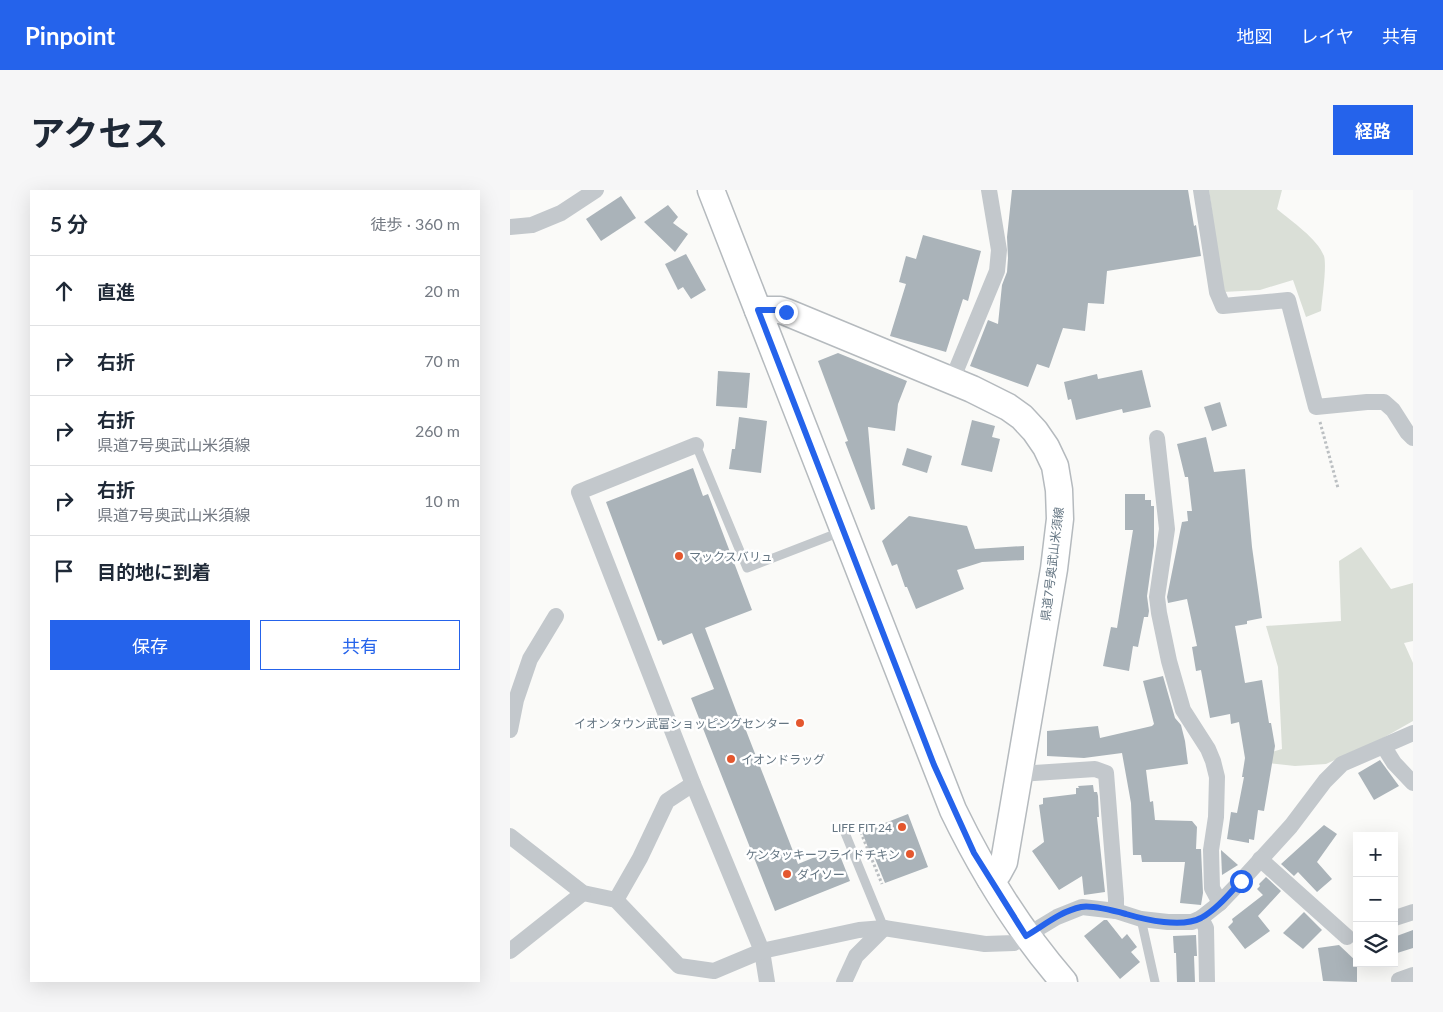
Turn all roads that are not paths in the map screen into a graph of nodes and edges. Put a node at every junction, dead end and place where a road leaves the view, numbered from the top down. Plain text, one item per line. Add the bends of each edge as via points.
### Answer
1 (596, 190) edge
2 (711, 190) edge
3 (989, 190) edge
4 (1201, 190) edge
5 (510, 226) edge
6 (758, 310) junction
7 (952, 380) junction
8 (1157, 438) dead end
9 (1413, 438) edge
10 (696, 445) joint
11 (843, 531) junction
12 (556, 616) dead end
13 (510, 730) edge
14 (1413, 733) edge
15 (1384, 747) junction
16 (1018, 774) junction
17 (1413, 783) edge
18 (693, 784) junction
19 (843, 828) dead end
20 (510, 836) edge
21 (1260, 859) junction
22 (991, 880) junction
23 (584, 893) junction
24 (616, 900) junction
25 (1220, 903) junction
26 (1116, 911) junction
27 (1413, 912) edge
28 (1398, 917) edge
29 (1201, 918) junction
30 (1141, 919) junction
31 (884, 928) junction
32 (1026, 936) junction
33 (1347, 937) dead end
34 (510, 951) edge
35 (762, 951) junction
36 (767, 982) edge
37 (844, 982) edge
38 (1064, 982) edge
39 (1155, 982) edge
40 (1207, 982) edge

1 - 5 street via 561,213 532,225
2 - 6 main road
3 - 7 street via 998,250 997,271
4 - 9 street via 1217,292 1223,306 1288,300 1316,407 1384,402
6 - 7 main road, 県道7号奥武山米須線 via 786,312
6 - 11 main road
7 - 16 main road, 県道7号奥武山米須線 via 1022,416 1035,430 1055,466 1060,519 1054,569
8 - 25 street via 1167,529 1157,597 1159,613 1183,710 1208,749 1217,777 1211,850 1212,888
10 - 11 lane via 747,568
10 - 18 street via 579,492
11 - 22 main road via 949,801
12 - 13 street via 530,659
14 - 15 street
15 - 17 street
15 - 21 street via 1342,764
16 - 22 main road, 県道7号奥武山米須線 via 1004,862
16 - 26 street via 1095,768 1106,773
18 - 24 street via 667,801
18 - 35 street
19 - 31 lane
20 - 23 street
21 - 25 street
21 - 33 street
22 - 32 main road
23 - 24 street
23 - 34 street
24 - 35 street via 679,966 714,971
25 - 29 street
26 - 30 street
26 - 32 street via 1082,907 1057,917
27 - 28 street
29 - 30 street via 1192,922
29 - 40 street via 1206,928
30 - 39 lane
31 - 32 street via 985,944 1014,943
31 - 35 street via 859,930
31 - 37 street via 856,956
32 - 38 main road
35 - 36 street

